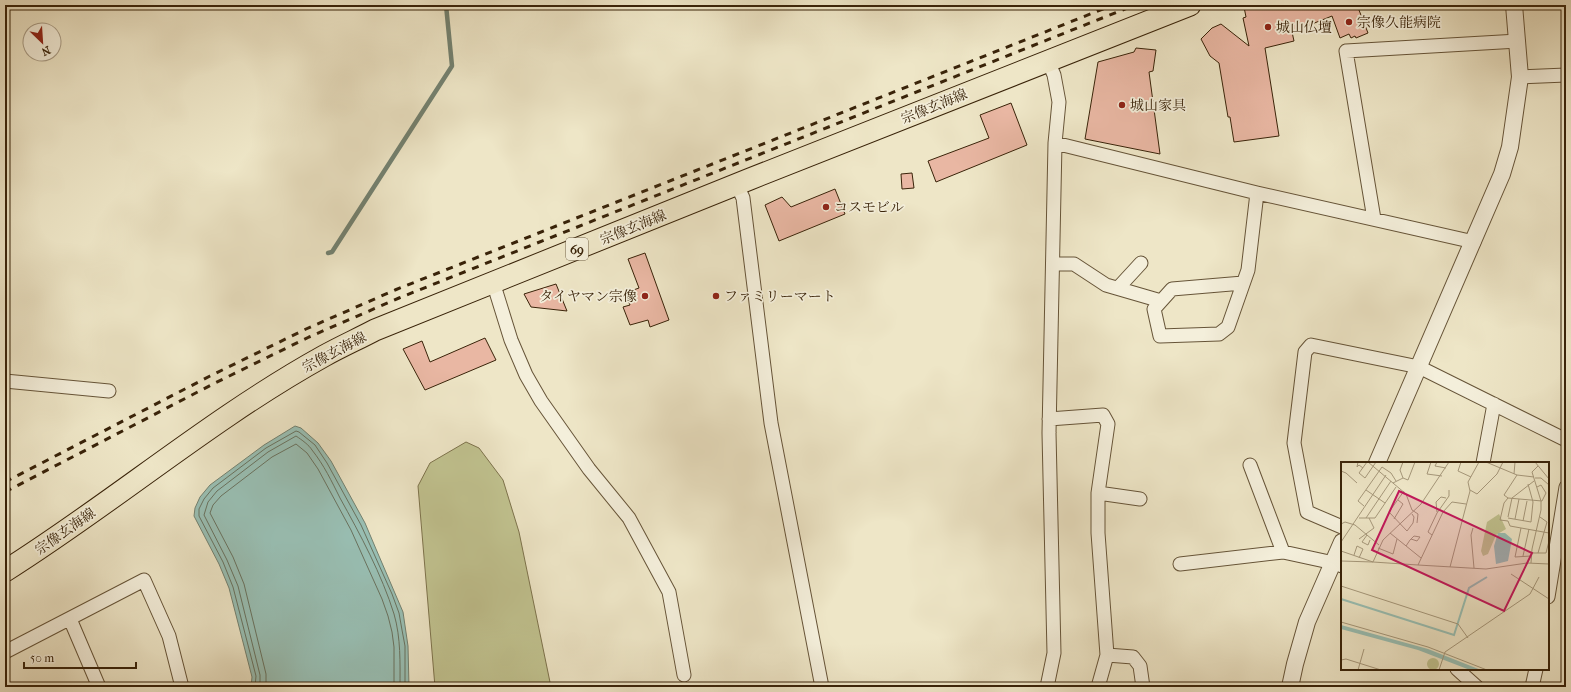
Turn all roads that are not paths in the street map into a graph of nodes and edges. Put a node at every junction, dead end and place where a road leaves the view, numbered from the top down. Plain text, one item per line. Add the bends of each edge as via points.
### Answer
1 (1190, 5) edge
2 (1514, 5) edge
3 (1518, 41) junction
4 (1048, 61) junction
5 (1566, 75) edge
6 (1520, 77) junction
7 (1055, 143) junction
8 (737, 185) junction
9 (1257, 193) junction
10 (1374, 219) junction
11 (1474, 242) junction
12 (1141, 263) dead end
13 (1053, 264) junction
14 (493, 282) junction
15 (1243, 282) junction
16 (1118, 288) junction
17 (1161, 301) junction
18 (1419, 367) junction
19 (5, 381) edge
20 (109, 391) dead end
21 (1494, 404) junction
22 (1049, 419) junction
23 (1566, 440) edge
24 (1377, 462) edge
25 (1483, 462) edge
26 (1250, 464) dead end
27 (1566, 487) edge
28 (1098, 493) junction
29 (1140, 499) dead end
30 (1341, 527) edge
31 (1341, 548) edge
32 (1282, 552) junction
33 (1180, 564) dead end
34 (1338, 564) edge
35 (5, 571) edge
36 (1549, 591) edge
37 (70, 619) junction
38 (5, 652) edge
39 (1107, 655) junction
40 (1458, 670) edge
41 (1536, 670) edge
42 (684, 675) dead end
43 (99, 687) edge
44 (182, 687) edge
45 (822, 687) edge
46 (1047, 687) edge
47 (1098, 687) edge
48 (1143, 687) edge
49 (1290, 687) edge
50 (1477, 687) edge
51 (1532, 687) edge

1 - 4 main road, 宗像玄海線 / 69
2 - 3 street
3 - 6 street
3 - 10 street via 1346,51
4 - 7 street via 1054,75 1059,102
4 - 8 main road, 宗像玄海線 / 69
5 - 6 street
6 - 11 street via 1510,146 1502,174
7 - 9 street
7 - 13 street
8 - 14 main road, 宗像玄海線 / 69
8 - 45 street via 743,198 771,423
9 - 10 street
9 - 15 street via 1248,270
10 - 11 street
11 - 18 street
12 - 16 street
13 - 16 street via 1074,264 1106,285
13 - 22 street
14 - 35 main road, 宗像玄海線 / 69 via 375,330 324,356 235,412
14 - 42 street via 511,340 526,375 541,401 589,469 629,518 669,592
15 - 17 street via 1172,289
15 - 17 street via 1228,327 1219,334 1160,336 1154,309
16 - 17 street
18 - 21 street
18 - 24 street
18 - 30 street via 1311,345 1305,352 1294,443 1307,512
19 - 20 street
21 - 23 street
21 - 25 street
22 - 28 street via 1103,415 1108,424
22 - 46 street via 1055,628 1054,653
26 - 32 street
27 - 36 street
28 - 29 street
28 - 39 street via 1098,533
31 - 34 street
32 - 33 street
32 - 34 street
34 - 49 street via 1307,622
37 - 38 street
37 - 43 street
37 - 44 street via 144,580 169,636
39 - 47 street
39 - 48 street via 1133,657 1140,666
40 - 50 street
41 - 51 street

